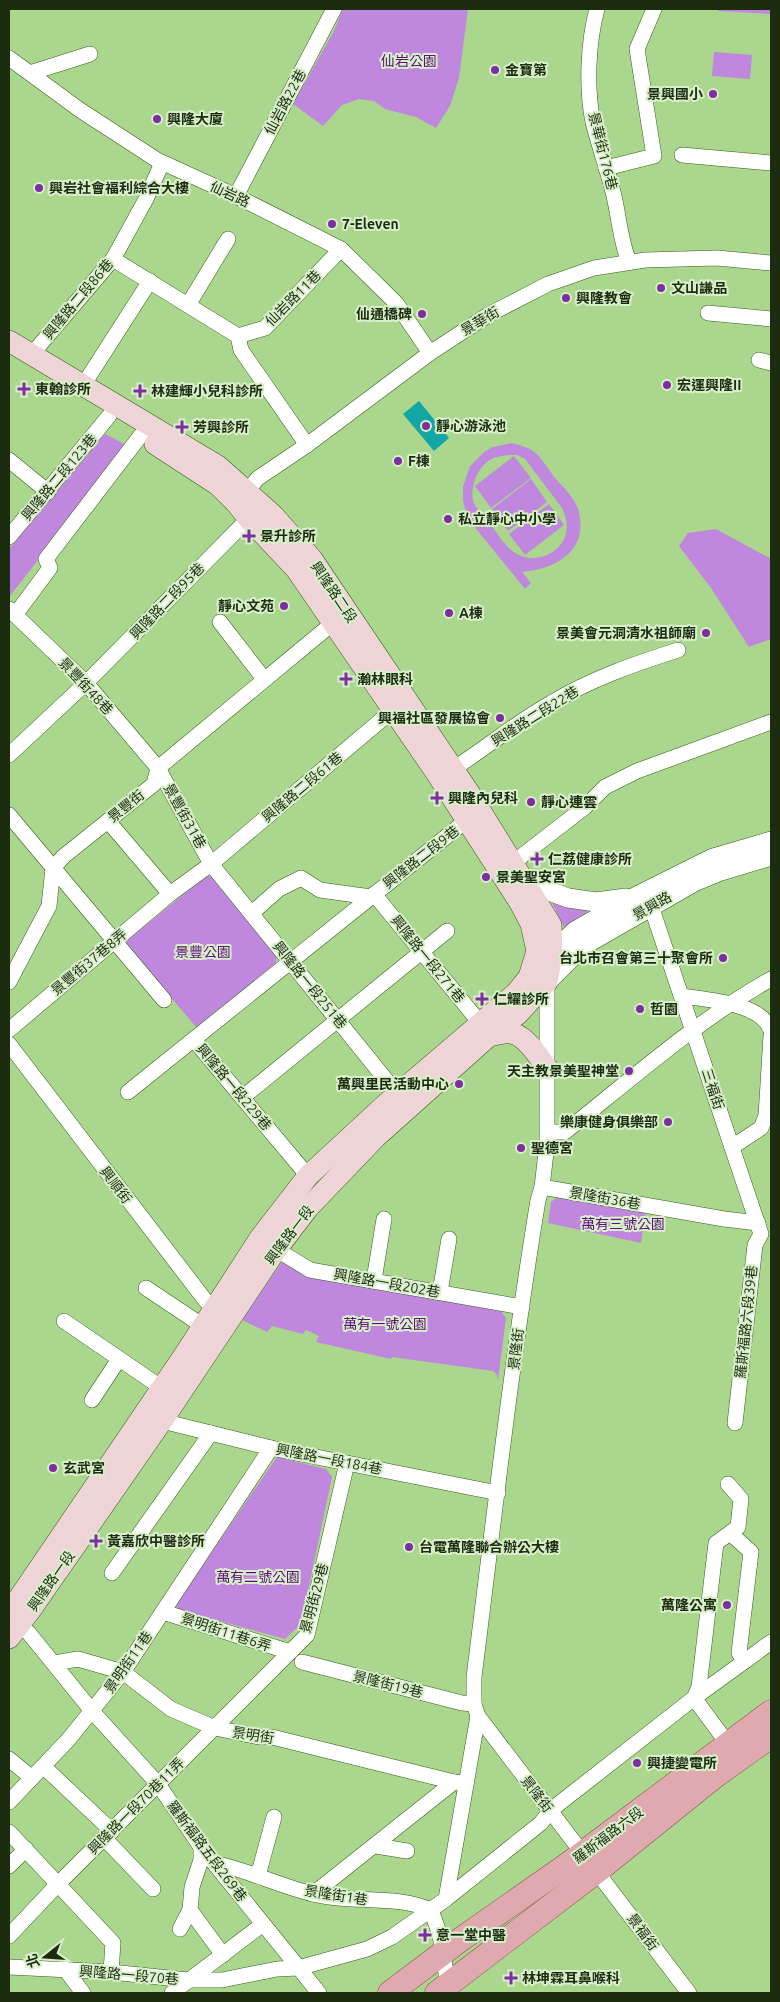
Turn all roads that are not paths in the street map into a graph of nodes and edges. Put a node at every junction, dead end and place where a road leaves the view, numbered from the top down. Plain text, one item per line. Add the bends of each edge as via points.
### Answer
1 (334, 9) edge
2 (596, 9) edge
3 (654, 9) edge
4 (90, 54) dead end
5 (9, 58) edge
6 (30, 74) junction
7 (682, 155) dead end
8 (162, 163) junction
9 (771, 163) edge
10 (606, 168) junction
11 (236, 196) junction
12 (228, 238) dead end
13 (341, 249) junction
14 (113, 259) junction
15 (629, 262) junction
16 (771, 262) edge
17 (150, 281) junction
18 (188, 306) junction
19 (708, 313) dead end
20 (771, 319) edge
21 (238, 336) junction
22 (9, 341) edge
23 (430, 353) junction
24 (32, 354) junction
25 (9, 357) edge
26 (84, 384) junction
27 (109, 416) junction
28 (141, 435) junction
29 (307, 445) junction
30 (9, 460) edge
31 (48, 492) junction
32 (249, 504) junction
33 (9, 537) edge
34 (12, 612) edge
35 (220, 622) dead end
36 (333, 623) junction
37 (678, 650) dead end
38 (264, 679) junction
39 (86, 683) junction
40 (393, 710) junction
41 (771, 722) edge
42 (9, 756) edge
43 (158, 768) junction
44 (453, 769) junction
45 (9, 814) edge
46 (467, 820) junction
47 (108, 821) junction
48 (771, 841) edge
49 (771, 856) edge
50 (211, 864) junction
51 (53, 868) junction
52 (512, 871) junction
53 (170, 894) junction
54 (372, 895) junction
55 (643, 902) junction
56 (252, 913) junction
57 (446, 931) dead end
58 (113, 941) junction
59 (421, 951) junction
60 (291, 961) junction
61 (541, 965) junction
62 (771, 979) edge
63 (9, 982) edge
64 (682, 996) junction
65 (164, 1000) dead end
66 (730, 1004) junction
67 (339, 1019) junction
68 (9, 1030) edge
69 (485, 1030) junction
70 (694, 1031) junction
71 (771, 1031) edge
72 (771, 1036) edge
73 (194, 1040) junction
74 (9, 1044) edge
75 (548, 1069) junction
76 (128, 1092) dead end
77 (243, 1097) junction
78 (403, 1100) junction
79 (548, 1132) junction
80 (732, 1147) junction
81 (308, 1176) junction
82 (542, 1187) junction
83 (384, 1219) dead end
84 (763, 1231) edge
85 (449, 1239) dead end
86 (268, 1244) junction
87 (374, 1280) junction
88 (146, 1288) dead end
89 (440, 1292) junction
90 (522, 1307) junction
91 (215, 1319) junction
92 (64, 1321) dead end
93 (119, 1359) junction
94 (162, 1388) junction
95 (92, 1400) dead end
96 (162, 1421) junction
97 (735, 1422) dead end
98 (211, 1433) junction
99 (271, 1448) junction
100 (347, 1463) junction
101 (728, 1484) dead end
102 (498, 1493) junction
103 (730, 1533) junction
104 (112, 1573) dead end
105 (163, 1612) junction
106 (11, 1622) edge
107 (771, 1642) edge
108 (290, 1652) junction
109 (746, 1661) junction
110 (302, 1662) dead end
111 (54, 1663) junction
112 (122, 1672) junction
113 (694, 1698) junction
114 (476, 1710) junction
115 (92, 1711) junction
116 (771, 1712) edge
117 (215, 1728) junction
118 (771, 1736) edge
119 (728, 1744) junction
120 (9, 1759) edge
121 (44, 1767) junction
122 (32, 1778) junction
123 (460, 1783) junction
124 (158, 1784) junction
125 (9, 1802) edge
126 (550, 1811) junction
127 (274, 1817) dead end
128 (9, 1832) edge
129 (108, 1835) junction
130 (382, 1841) junction
131 (201, 1847) junction
132 (26, 1849) junction
133 (407, 1851) dead end
134 (583, 1852) junction
135 (214, 1862) junction
136 (9, 1866) edge
137 (597, 1871) junction
138 (258, 1876) junction
139 (58, 1884) junction
140 (153, 1889) dead end
141 (313, 1894) junction
142 (446, 1898) junction
143 (190, 1910) junction
144 (431, 1910) junction
145 (263, 1924) junction
146 (180, 1930) dead end
147 (9, 1936) edge
148 (442, 1954) junction
149 (223, 1955) junction
150 (9, 1967) edge
151 (298, 1968) junction
152 (65, 1969) junction
153 (111, 1972) junction
154 (188, 1980) junction
155 (445, 1991) edge
156 (83, 1993) edge
157 (172, 1993) edge
158 (319, 1993) edge
159 (390, 1993) edge
160 (689, 1993) edge

1 - 11 street, 仙岩路22巷
2 - 10 street, 景華街176巷 via 591,30 589,80 593,120
3 - 10 street via 637,49 654,156
4 - 6 street
5 - 6 street, 仙岩路
6 - 8 street, 仙岩路
7 - 9 street
8 - 11 street, 仙岩路
8 - 14 street, 興隆路二段86巷
10 - 15 street, 景華街176巷
11 - 13 street, 仙岩路
12 - 18 street
13 - 21 street, 仙岩路11巷 via 266,328
13 - 23 street, 仙岩路 via 396,303
14 - 17 street
14 - 24 street, 興隆路二段86巷
15 - 16 street, 景華街 via 685,258
15 - 23 street, 景華街 via 585,271 548,284 488,315
17 - 18 street
17 - 26 street
18 - 21 street
19 - 20 street
21 - 29 street via 241,350
22 - 24 main road, 興隆路二段
23 - 29 street, 景華街
24 - 26 main road, 興隆路二段
25 - 27 main road, 興隆路二段
26 - 32 main road, 興隆路二段 via 218,466
27 - 28 main road, 興隆路二段
27 - 31 street, 興隆路二段123巷
28 - 32 main road, 興隆路二段
28 - 34 street via 46,560 50,568
29 - 32 street, 景華街 via 258,478
30 - 31 street
31 - 33 street, 興隆路二段123巷
32 - 36 main road, 興隆路二段
32 - 39 street, 興隆路二段95巷
32 - 44 main road, 興隆路二段 via 312,559
34 - 39 street, 景豐街48巷
35 - 38 street
36 - 38 street, 景豐街
36 - 40 main road, 興隆路二段
37 - 44 street, 興隆路二段22巷 via 576,689
38 - 43 street, 景豐街
39 - 42 street, 興隆路二段95巷
39 - 43 street, 景豐街48巷
40 - 46 main road, 興隆路二段
40 - 50 street, 興隆路二段61巷
41 - 52 street via 637,771 605,787 585,807 522,856
43 - 47 street, 景豐街 via 154,784
43 - 50 street, 景豐街31巷
44 - 52 main road, 興隆路二段
45 - 51 street
46 - 52 main road, 興隆路二段
46 - 54 street, 興隆路二段9巷
47 - 51 street, 景豐街
47 - 53 street
48 - 55 street, 景興路 via 713,858
49 - 55 street, 景興路 via 718,872
50 - 53 street, 興隆路二段61巷
50 - 56 street, 興隆路一段251巷
51 - 58 street
51 - 63 street via 49,906
52 - 55 street via 568,898 596,902
52 - 61 main road via 531,924
52 - 61 main road via 551,925
53 - 58 street, 景豐街37巷8弄
54 - 56 street via 320,890 301,878 279,889
54 - 59 street, 興隆路一段271巷
54 - 60 street, 興隆路二段9巷
55 - 61 street, 景興路 via 584,945
55 - 61 street, 景興路 via 575,931
55 - 64 street, 三福街
56 - 60 street, 興隆路一段251巷
57 - 59 street
58 - 65 street
58 - 68 street, 景豐街37巷8弄
59 - 67 street
59 - 69 street, 興隆路一段271巷
60 - 67 street, 興隆路一段251巷
60 - 73 street, 興隆路二段9巷
61 - 69 main road, 興隆路一段 via 518,1014
61 - 75 street, 景隆街
62 - 66 street
64 - 66 street
64 - 70 street, 三福街
66 - 70 street
66 - 71 street via 760,1015 769,1022
67 - 77 street
67 - 78 street, 興隆路一段251巷
69 - 75 main road via 510,1032 520,1037
69 - 78 main road, 興隆路一段
70 - 79 street via 565,1132
70 - 80 street, 三福街
72 - 80 street via 766,1116 761,1128
73 - 76 street, 興隆路一段229巷
73 - 77 street, 興隆路一段229巷
74 - 91 street, 興順街 via 205,1300
75 - 79 street, 景隆街
77 - 81 street, 興隆路一段229巷
78 - 81 main road, 興隆路一段
78 - 86 main road, 興隆路一段 via 308,1208
79 - 82 street, 景隆街
80 - 84 street, 三福街
81 - 86 main road, 興隆路一段
82 - 84 street, 景隆街36巷 via 724,1219
82 - 90 street, 景隆街
83 - 87 street
84 - 97 street, 羅斯福路六段39巷 via 754,1245
85 - 89 street
86 - 87 street, 興隆路一段202巷 via 310,1270
86 - 91 main road, 興隆路一段
87 - 89 street, 興隆路一段202巷
88 - 91 street
89 - 90 street, 興隆路一段202巷
90 - 102 street, 景隆街
91 - 94 main road, 興隆路一段
91 - 96 main road, 興隆路一段
92 - 93 street
93 - 94 street
93 - 95 street
94 - 106 main road, 興隆路一段 via 19,1598
96 - 98 street, 興隆路一段184巷
96 - 106 main road, 興隆路一段
98 - 99 street, 興隆路一段184巷
98 - 104 street
99 - 100 street, 興隆路一段184巷
99 - 105 street, 景明街11巷
100 - 102 street, 興隆路一段184巷
100 - 108 street, 景明街29巷 via 307,1635
101 - 103 street via 741,1499 738,1526
102 - 114 street, 景隆街 via 474,1677
103 - 109 street via 751,1552 740,1653
103 - 113 street via 716,1543 699,1687
105 - 108 street, 景明街11巷6弄
105 - 112 street, 景明街11巷
106 - 111 street
107 - 109 street
108 - 117 street, 景明街29巷
109 - 113 street
110 - 114 street, 景隆街19巷 via 462,1703
111 - 112 street, 景明街 via 78,1659
111 - 115 street
112 - 115 street, 景明街11巷
112 - 117 street, 景明街 via 171,1709
113 - 119 street
113 - 126 street, 興隆路一段70巷
114 - 123 street, 景隆街
114 - 126 street, 景隆街
115 - 121 street, 景明街11巷
115 - 124 street, 羅斯福路五段269巷
116 - 119 main road, 羅斯福路六段
117 - 123 street, 景明街 via 272,1737
117 - 124 street, 興隆路一段70巷11弄
118 - 137 main road, 羅斯福路六段 via 715,1776
119 - 134 main road, 羅斯福路六段
120 - 122 street
121 - 122 street
121 - 129 street
122 - 125 street
123 - 130 street
123 - 142 street, 景隆街
124 - 129 street, 興隆路一段70巷11弄
124 - 131 street, 羅斯福路五段269巷
126 - 134 street, 景隆街
126 - 142 street, 興隆路一段70巷 via 541,1822
127 - 138 street
128 - 132 street
129 - 139 street, 興隆路一段70巷11弄
129 - 140 street
130 - 133 street
130 - 141 street
131 - 135 street, 羅斯福路五段269巷
131 - 143 street
132 - 136 street
132 - 139 street
134 - 137 street, 景隆街
134 - 148 main road, 羅斯福路六段
135 - 138 street, 景隆街1巷
135 - 145 street, 羅斯福路五段269巷
137 - 155 main road, 羅斯福路六段
137 - 160 street, 景福街
138 - 141 street, 景隆街1巷
139 - 147 street, 興隆路一段70巷11弄
139 - 153 street via 113,1944
141 - 144 street, 景隆街1巷 via 416,1903
142 - 144 street, 興隆路一段70巷
143 - 146 street
143 - 149 street
144 - 148 street via 440,1935
144 - 151 street, 興隆路一段70巷 via 392,1937 367,1949
145 - 149 street
145 - 151 street, 羅斯福路五段269巷
148 - 155 street
148 - 159 main road, 羅斯福路六段
149 - 154 street
150 - 152 street, 興隆路一段70巷
151 - 154 street, 興隆路一段70巷 via 222,1980
151 - 158 street, 羅斯福路五段269巷
152 - 153 street, 興隆路一段70巷
152 - 156 street
153 - 154 street, 興隆路一段70巷
154 - 157 street

